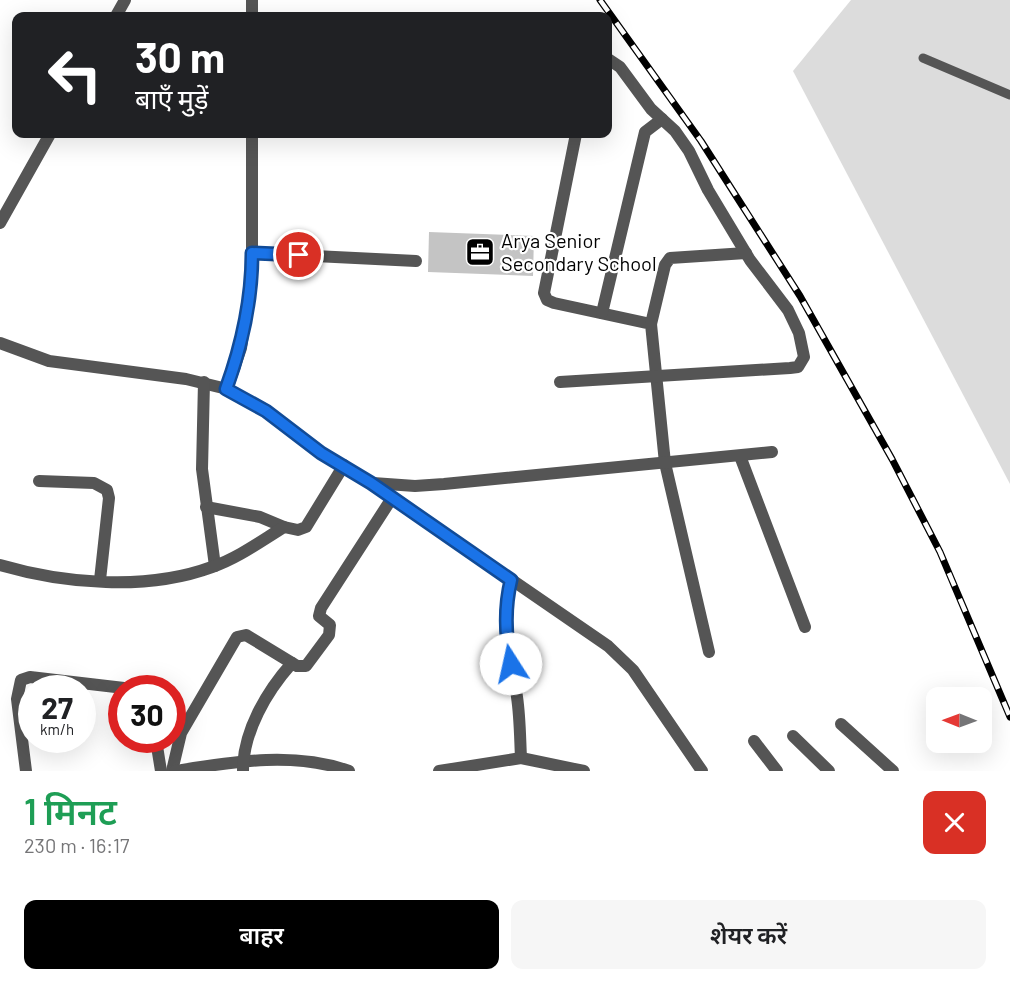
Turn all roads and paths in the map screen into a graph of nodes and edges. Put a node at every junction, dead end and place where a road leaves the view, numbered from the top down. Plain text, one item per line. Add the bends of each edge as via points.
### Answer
1 (923, 58) dead end
2 (612, 62) edge
3 (1010, 95) edge
4 (662, 119) junction
5 (48, 138) edge
6 (252, 138) edge
7 (575, 138) edge
8 (0, 223) edge
9 (252, 253) junction
10 (746, 253) junction
11 (416, 261) dead end
12 (602, 313) junction
13 (651, 324) junction
14 (0, 343) edge
15 (655, 378) junction
16 (204, 382) junction
17 (560, 382) dead end
18 (226, 389) junction
19 (772, 452) dead end
20 (740, 456) junction
21 (665, 463) junction
22 (344, 465) junction
23 (39, 481) dead end
24 (371, 483) junction
25 (392, 498) junction
26 (206, 507) junction
27 (284, 527) junction
28 (0, 565) edge
29 (215, 566) junction
30 (100, 580) junction
31 (511, 580) junction
32 (805, 627) dead end
33 (709, 652) dead end
34 (292, 663) junction
35 (108, 686) edge
36 (841, 724) dead end
37 (793, 736) dead end
38 (754, 741) dead end
39 (158, 753) edge
40 (521, 758) junction
41 (243, 766) edge
42 (26, 771) edge
43 (161, 771) edge
44 (174, 771) edge
45 (349, 771) edge
46 (439, 771) edge
47 (584, 771) edge
48 (702, 771) edge
49 (777, 771) edge
50 (829, 771) edge
51 (893, 771) edge

1 - 3 lane
2 - 4 street
4 - 10 street via 689,151
4 - 12 street via 645,132
5 - 8 street
6 - 9 street
7 - 12 street via 544,293 554,303
9 - 11 street
9 - 18 street via 241,348
10 - 13 street via 670,258
10 - 15 street via 788,310 804,349 802,362 790,368
12 - 13 street
13 - 15 street
14 - 16 street via 49,362
15 - 17 street
15 - 21 street
16 - 18 street
16 - 26 street via 202,469
18 - 22 street via 266,411 321,453
19 - 20 street
20 - 21 street
20 - 32 street
21 - 24 street via 424,485
21 - 33 street
22 - 24 street
22 - 27 street via 306,527
23 - 30 street via 94,483 107,490
24 - 25 street
25 - 31 street
25 - 34 street via 321,608 320,616 330,626 329,635 306,666
26 - 27 street via 260,517
26 - 29 street
27 - 29 street
28 - 30 street via 47,576
29 - 30 street via 169,578
31 - 40 street via 505,628 518,699
31 - 48 street via 608,646 633,670
34 - 41 street via 277,680 254,721
34 - 44 street via 246,635 237,637 181,733
35 - 42 street via 30,677 21,680 17,699
36 - 51 street
37 - 50 street
38 - 49 street
39 - 43 street
40 - 46 street
40 - 47 street
41 - 44 street
41 - 45 street via 310,760

